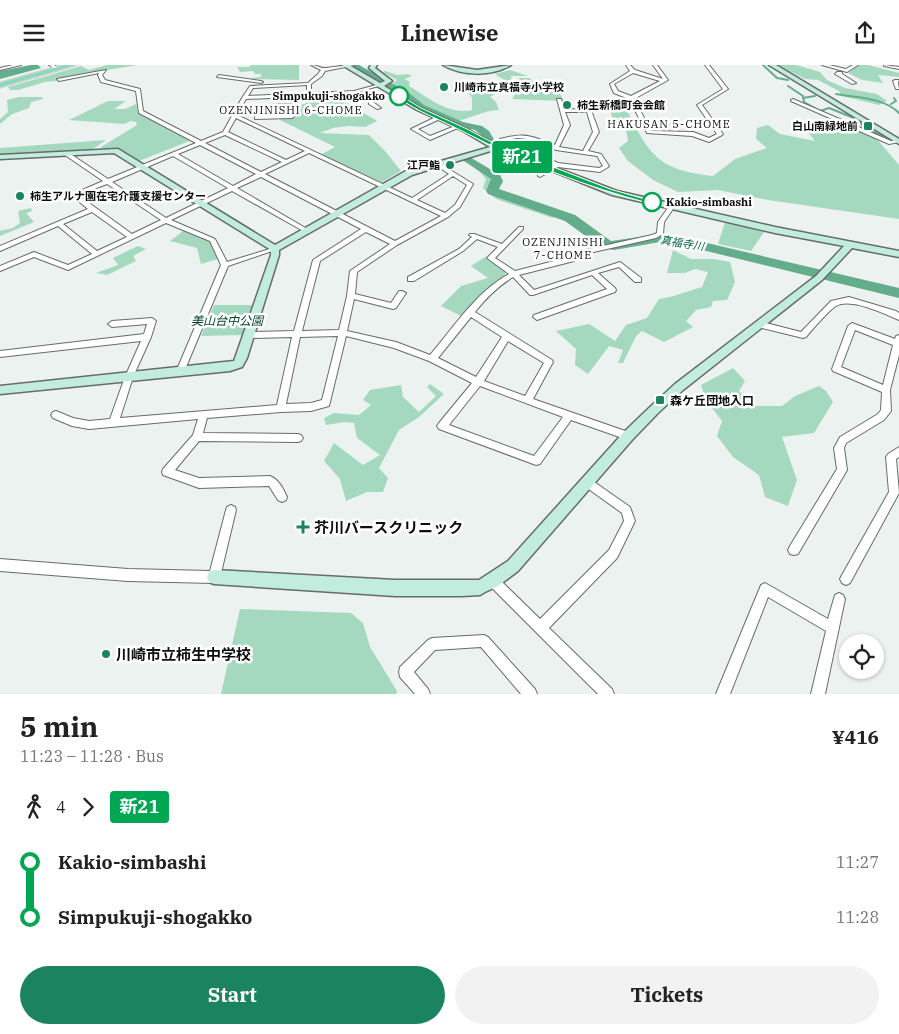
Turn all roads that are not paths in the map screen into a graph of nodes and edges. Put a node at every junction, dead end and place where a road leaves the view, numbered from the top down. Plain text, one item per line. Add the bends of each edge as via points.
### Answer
1 (19, 65) edge
2 (51, 65) edge
3 (72, 65) edge
4 (313, 65) edge
5 (374, 65) edge
6 (446, 65) edge
7 (508, 65) edge
8 (628, 65) edge
9 (655, 65) edge
10 (706, 65) edge
11 (772, 65) edge
12 (824, 65) edge
13 (856, 65) edge
14 (886, 65) edge
15 (349, 66) edge
16 (899, 68) edge
17 (0, 69) edge
18 (58, 69) junction
19 (324, 70) junction
20 (633, 71) junction
21 (848, 71) junction
22 (219, 76) dead end
23 (314, 79) junction
24 (59, 80) dead end
25 (664, 81) junction
26 (899, 81) edge
27 (854, 83) dead end
28 (309, 84) junction
29 (384, 84) junction
30 (0, 85) edge
31 (898, 88) edge
32 (296, 95) junction
33 (309, 95) junction
34 (244, 98) junction
35 (631, 98) junction
36 (793, 100) dead end
37 (559, 101) dead end
38 (371, 103) dead end
39 (294, 105) junction
40 (259, 107) junction
41 (240, 108) junction
42 (379, 108) dead end
43 (563, 110) junction
44 (236, 116) junction
45 (438, 119) junction
46 (457, 127) junction
47 (225, 133) junction
48 (430, 138) junction
49 (898, 142) edge
50 (201, 143) junction
51 (438, 143) dead end
52 (497, 147) junction
53 (556, 148) junction
54 (309, 151) junction
55 (584, 153) junction
56 (67, 154) junction
57 (173, 154) junction
58 (0, 157) edge
59 (286, 162) junction
60 (441, 164) junction
61 (142, 167) junction
62 (555, 167) junction
63 (262, 173) junction
64 (453, 174) junction
65 (540, 175) dead end
66 (107, 182) junction
67 (385, 186) junction
68 (232, 188) junction
69 (413, 200) junction
70 (201, 203) junction
71 (672, 206) junction
72 (93, 209) junction
73 (337, 213) junction
74 (446, 216) junction
75 (165, 220) junction
76 (59, 224) junction
77 (522, 228) dead end
78 (366, 229) junction
79 (307, 231) junction
80 (474, 235) joint
81 (132, 237) junction
82 (395, 244) junction
83 (850, 245) junction
84 (502, 246) junction
85 (0, 249) edge
86 (275, 249) junction
87 (96, 254) junction
88 (899, 254) edge
89 (225, 265) junction
90 (0, 269) edge
91 (593, 272) junction
92 (514, 274) junction
93 (411, 279) dead end
94 (638, 280) dead end
95 (402, 293) dead end
96 (351, 296) junction
97 (470, 313) junction
98 (537, 317) dead end
99 (899, 317) edge
100 (112, 324) dead end
101 (762, 325) junction
102 (343, 333) junction
103 (297, 334) junction
104 (249, 335) junction
105 (507, 336) junction
106 (147, 337) junction
107 (898, 341) edge
108 (0, 354) edge
109 (432, 359) junction
110 (180, 373) junction
111 (129, 377) junction
112 (478, 382) junction
113 (0, 390) edge
114 (886, 391) junction
115 (527, 401) junction
116 (281, 407) junction
117 (204, 414) junction
118 (56, 415) dead end
119 (570, 415) junction
120 (114, 422) junction
121 (628, 435) junction
122 (197, 437) junction
123 (298, 438) dead end
124 (899, 451) edge
125 (587, 482) junction
126 (896, 494) edge
127 (282, 497) dead end
128 (231, 509) dead end
129 (794, 550) dead end
130 (0, 565) edge
131 (214, 577) junction
132 (846, 579) dead end
133 (493, 581) junction
134 (839, 599) dead end
135 (540, 628) junction
136 (832, 628) junction
137 (821, 693) edge
138 (423, 694) edge
139 (530, 694) edge
140 (607, 694) edge
141 (723, 694) edge

1 - 17 street
2 - 18 street
3 - 18 main road
4 - 19 street
5 - 29 street via 372,68 389,79
6 - 7 street via 477,73
8 - 20 street
9 - 25 street
10 - 35 street via 726,89 699,105 720,134 709,141 692,134 649,132
11 - 49 street
12 - 21 street
13 - 21 street
14 - 16 street
15 - 19 street
15 - 29 street
18 - 30 main road
19 - 23 street
20 - 25 street
20 - 35 street via 612,84 616,92
21 - 27 street via 837,73
22 - 23 street via 286,83
23 - 28 street
24 - 50 street via 104,71 100,75 103,81 138,90 141,112
25 - 35 street
26 - 31 street via 895,81
28 - 33 street
28 - 34 street via 252,87
29 - 33 street via 354,92
29 - 45 street
32 - 33 street
32 - 34 street
32 - 39 street
34 - 41 street
36 - 49 street via 891,143
37 - 43 street
38 - 42 street
39 - 40 street
39 - 40 street via 292,116 257,118
40 - 41 street
41 - 44 street
43 - 53 street via 566,129
43 - 55 street via 589,111 596,133
44 - 47 street
44 - 54 street
45 - 46 street
45 - 48 street via 414,129
46 - 48 street
46 - 52 street
47 - 50 street
47 - 59 street
48 - 51 street
50 - 57 street
50 - 63 street
52 - 60 street
52 - 62 street
53 - 55 street
53 - 62 street via 529,137 502,140
54 - 59 street
54 - 67 street
55 - 62 street via 599,155 605,168
56 - 58 street
56 - 61 street via 115,151
56 - 66 street
57 - 61 street
57 - 68 street
59 - 63 street
60 - 64 street
60 - 67 street via 409,173
61 - 66 street
61 - 70 street
62 - 65 street
62 - 71 street via 615,193
63 - 68 street
63 - 73 street
64 - 69 street
64 - 74 street via 470,185 458,206
66 - 72 street via 74,195
66 - 75 street
67 - 69 street
67 - 73 street
68 - 70 street
68 - 79 street
69 - 74 street
70 - 75 street
70 - 86 street
71 - 83 street
71 - 92 street via 661,222 660,234 654,237 587,251 572,259
72 - 76 street
72 - 81 street
73 - 78 street
73 - 79 street
74 - 82 street
75 - 81 street
75 - 89 street via 214,240
76 - 85 street
76 - 87 street
77 - 84 street
78 - 82 street
78 - 103 street via 317,260
79 - 86 street
80 - 84 street
80 - 93 street via 461,250
81 - 87 street
82 - 96 street via 354,271
83 - 88 street
83 - 101 street via 821,277
84 - 92 street via 491,258
86 - 89 street
86 - 104 street
87 - 90 street via 68,268 34,254
89 - 110 street
91 - 92 street via 533,293
91 - 94 street via 620,264
91 - 98 street via 612,291
92 - 97 street via 498,283
95 - 96 street via 393,306
96 - 102 street
97 - 105 street
97 - 109 street
99 - 101 street via 849,300 834,303 803,335
100 - 106 street via 152,321
101 - 121 street via 679,387
102 - 103 street
102 - 109 street via 396,345
102 - 116 street via 326,403 311,407
103 - 104 street
103 - 116 street
104 - 110 street via 238,364
105 - 112 street
105 - 115 street via 549,362
106 - 108 street
106 - 111 street
107 - 114 street
107 - 114 street via 852,326 836,369
109 - 112 street
110 - 111 street
111 - 113 street
111 - 120 street
112 - 115 street
112 - 119 street via 442,426 536,461
114 - 129 street via 886,411 881,417 843,439 839,448 842,469
115 - 119 street
116 - 117 street
117 - 120 street
117 - 122 street
118 - 120 street via 90,425
119 - 121 street
121 - 125 street
122 - 123 street
122 - 127 street via 167,472 198,483 270,481
124 - 126 street via 892,457
125 - 133 street via 513,566
125 - 135 street via 626,511 630,521 613,554
126 - 132 street
128 - 131 street
130 - 131 street via 128,575
131 - 133 street via 395,588 480,587
133 - 135 street
134 - 136 street
135 - 140 street
136 - 137 street
136 - 141 street via 765,589
138 - 139 street via 405,672 432,644 484,641

